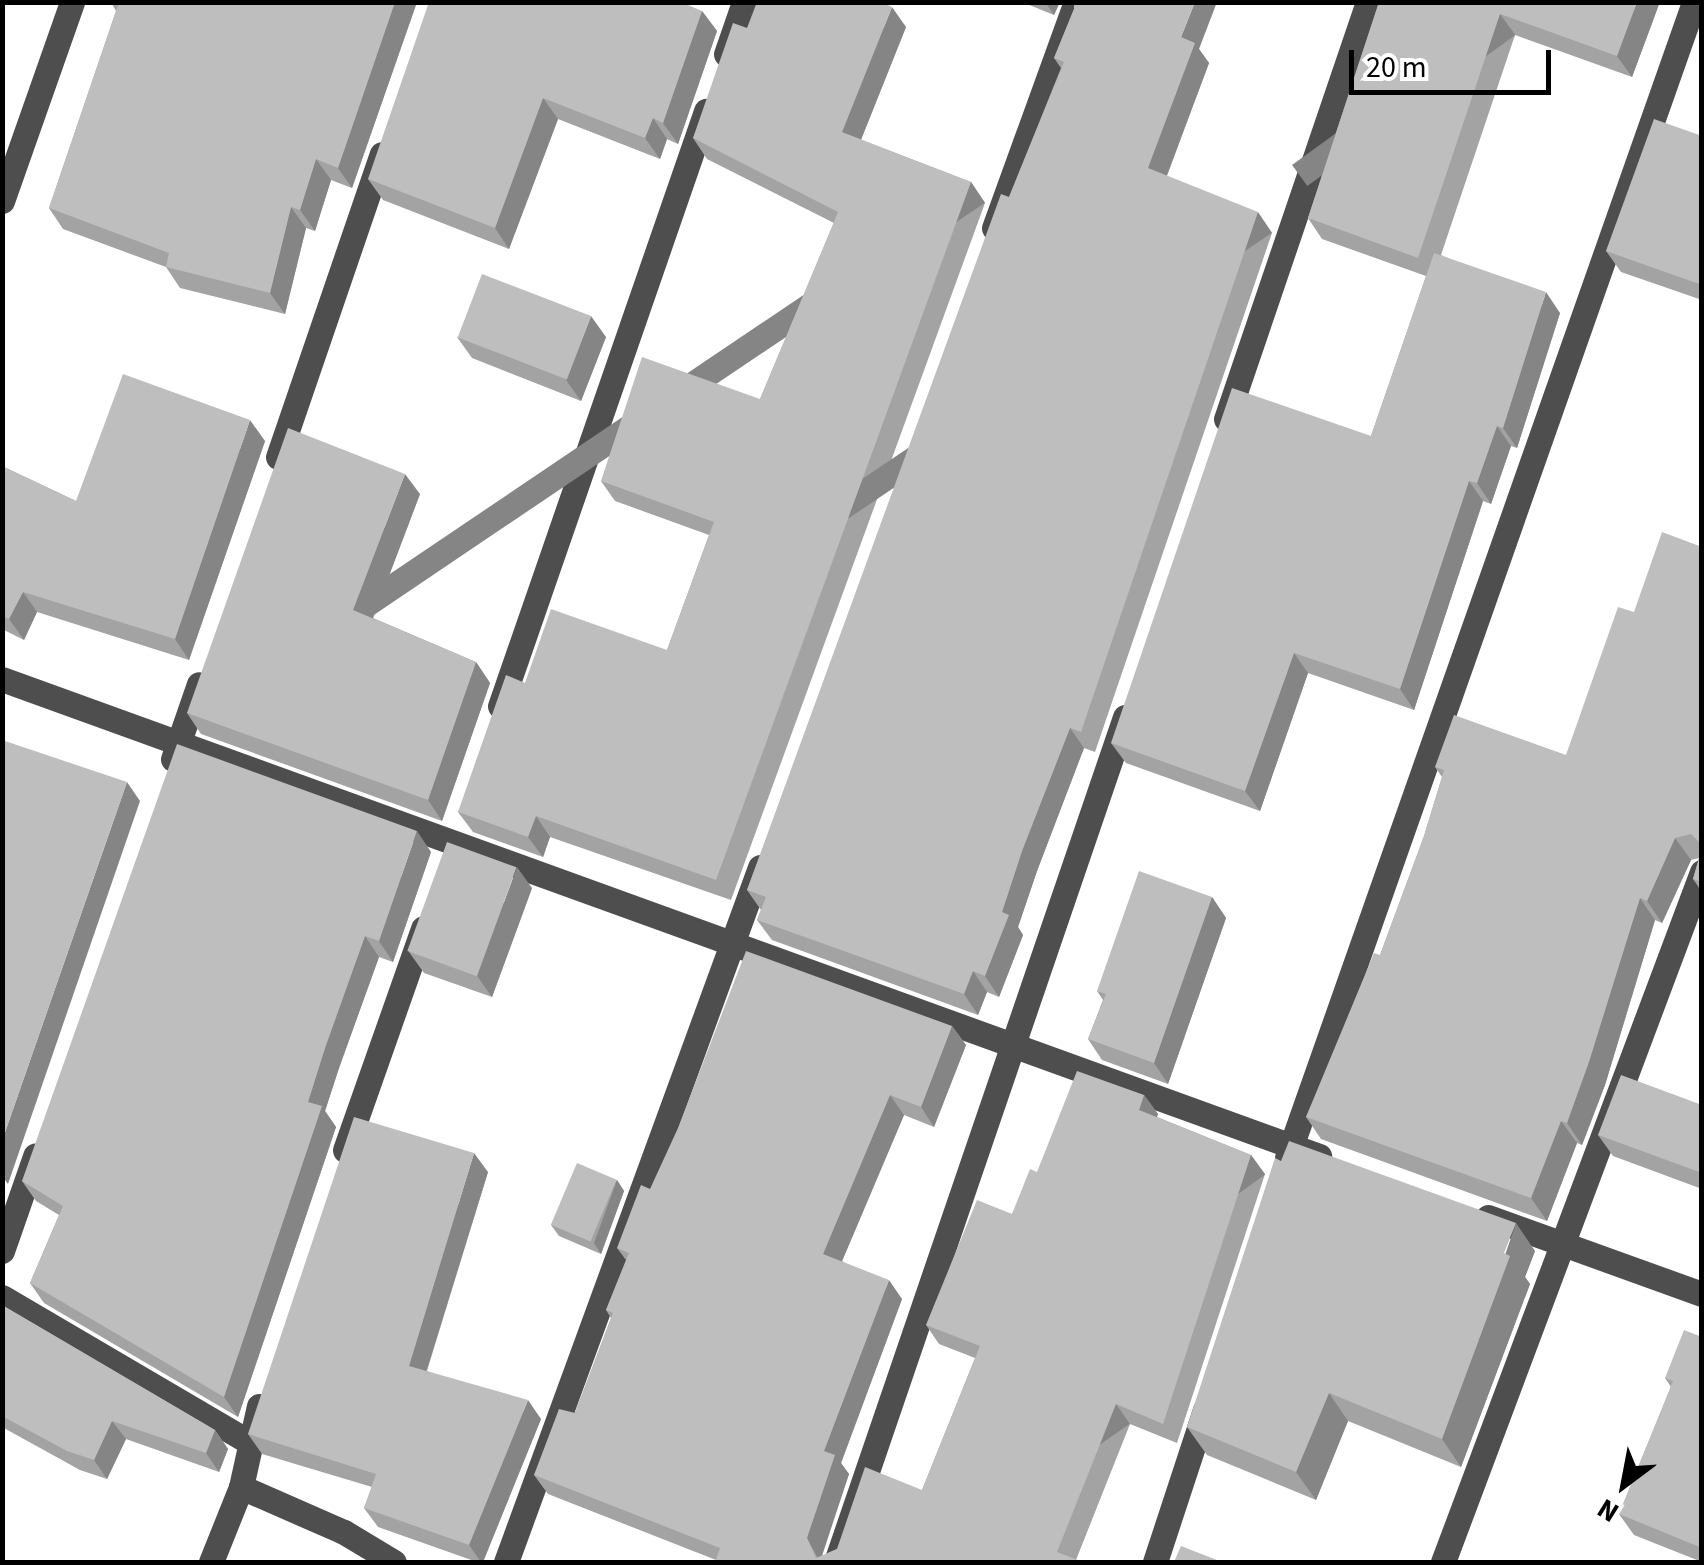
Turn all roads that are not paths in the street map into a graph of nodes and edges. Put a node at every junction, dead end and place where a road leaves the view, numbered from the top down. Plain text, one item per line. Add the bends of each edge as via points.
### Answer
1 (72, 2) edge
2 (744, 2) edge
3 (1076, 2) edge
4 (1368, 2) edge
5 (1694, 2) edge
6 (390, 132) edge
7 (2, 200) edge
8 (982, 261) edge
9 (1216, 449) edge
10 (268, 484) edge
11 (211, 651) edge
12 (2, 680) edge
13 (1134, 691) edge
14 (492, 730) edge
15 (179, 743) junction
16 (166, 781) edge
17 (773, 833) edge
18 (1702, 872) edge
19 (434, 897) edge
20 (732, 944) junction
21 (1013, 1045) junction
22 (42, 1138) edge
23 (1291, 1146) junction
24 (1345, 1166) edge
25 (337, 1174) edge
26 (1278, 1184) edge
27 (1454, 1205) edge
28 (1562, 1244) junction
29 (2, 1250) edge
30 (1702, 1294) edge
31 (2, 1297) edge
32 (270, 1372) edge
33 (1211, 1392) edge
34 (248, 1441) junction
35 (241, 1487) junction
36 (212, 1562) edge
37 (394, 1562) edge
38 (506, 1562) edge
39 (836, 1562) edge
40 (1155, 1562) edge
41 (1444, 1562) edge

1 - 7 street
2 - 14 street
3 - 8 street
4 - 9 street
5 - 23 street
6 - 10 street
11 - 15 street
12 - 15 street
13 - 21 street
15 - 16 street
15 - 20 street
17 - 20 street
18 - 28 street
19 - 25 street
20 - 21 street
20 - 38 street
21 - 23 street
21 - 39 street
22 - 29 street
23 - 24 street
23 - 26 street
27 - 28 street
28 - 30 street
28 - 41 street
31 - 34 street
32 - 34 street
33 - 40 street
34 - 35 street
35 - 36 street
35 - 37 street

